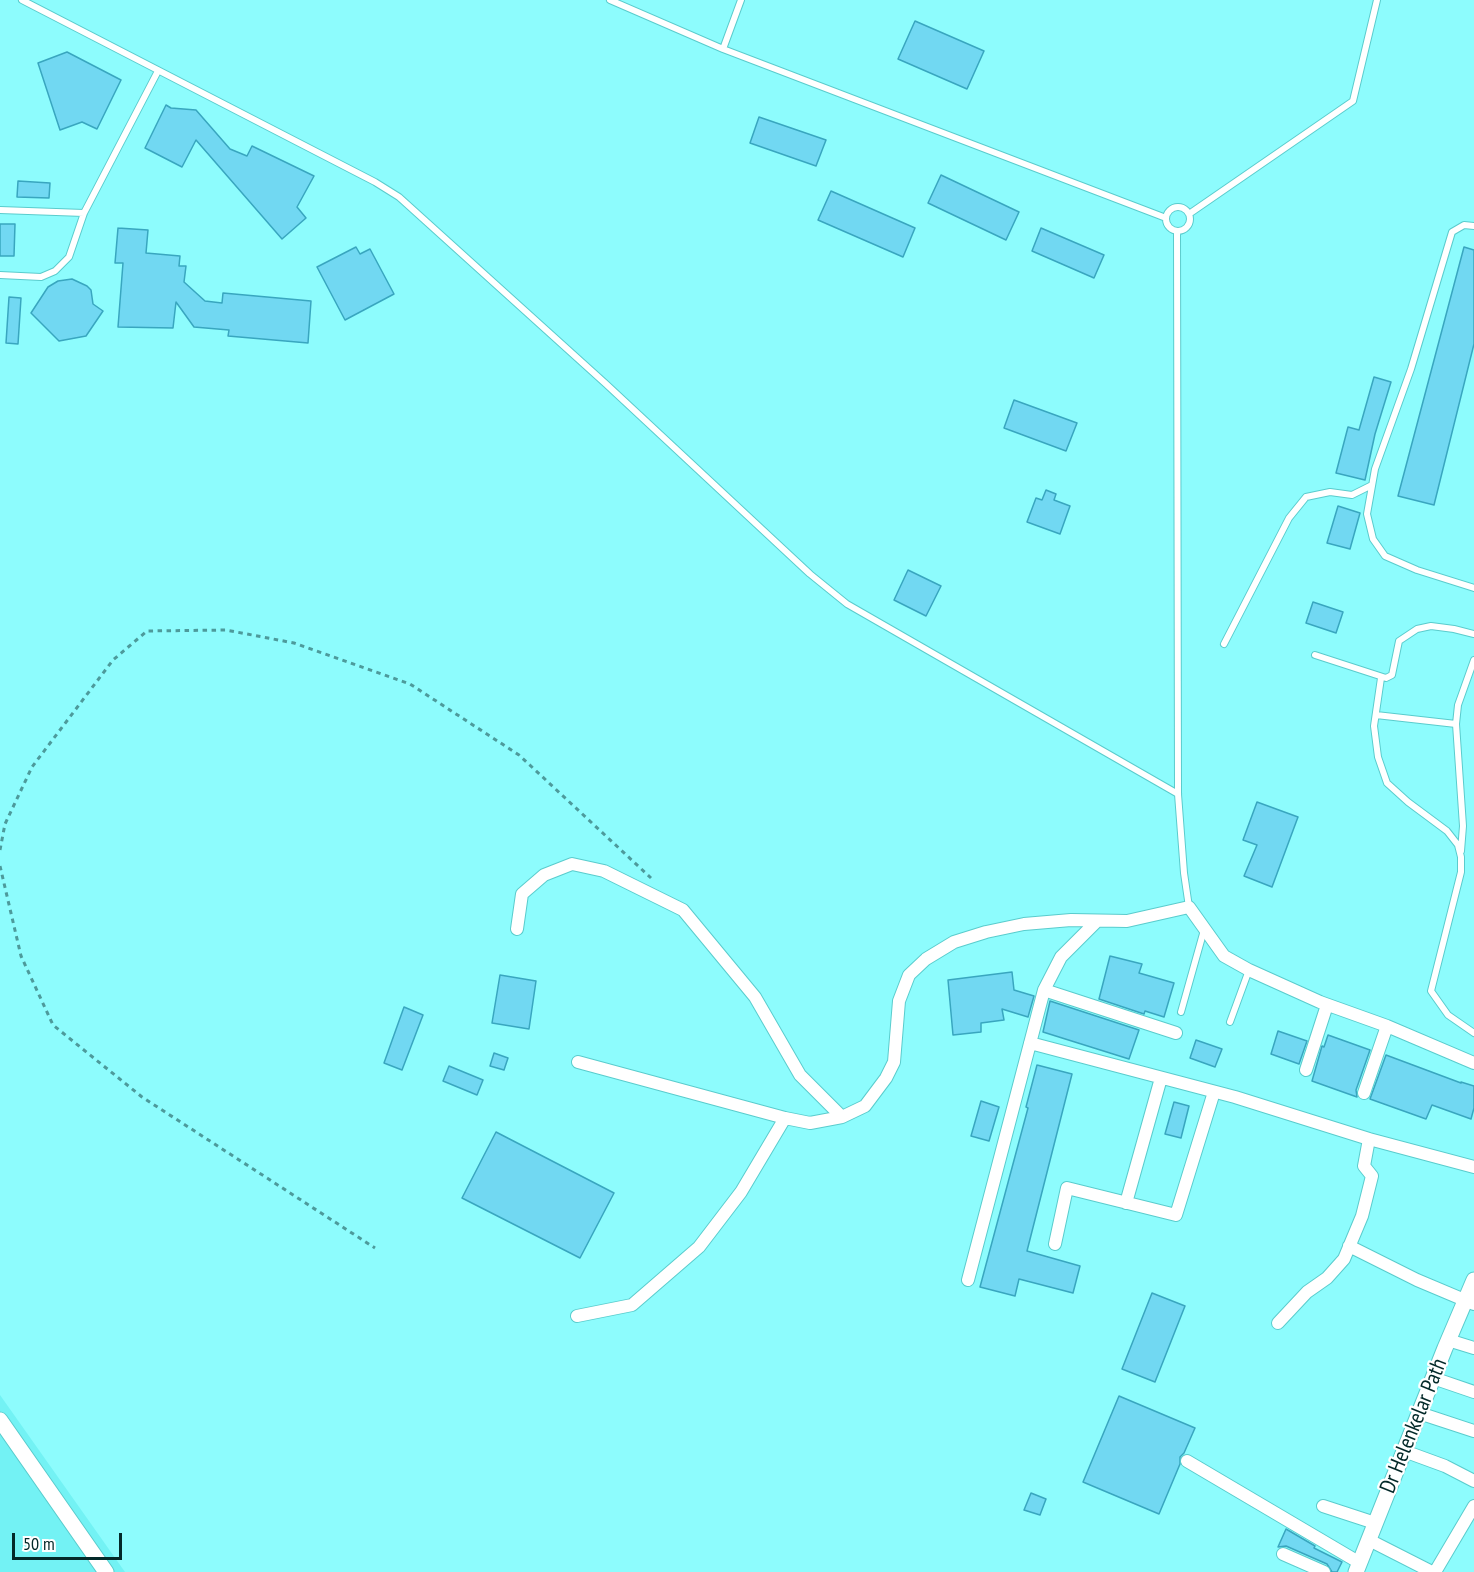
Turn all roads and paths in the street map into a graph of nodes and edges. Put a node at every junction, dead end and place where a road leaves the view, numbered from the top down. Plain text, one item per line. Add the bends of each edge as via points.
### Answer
1 (22, 0) edge
2 (610, 0) edge
3 (741, 0) edge
4 (1377, 0) edge
5 (723, 49) junction
6 (158, 71) junction
7 (0, 210) edge
8 (84, 213) junction
9 (1189, 214) junction
10 (1166, 218) junction
11 (1474, 226) edge
12 (1176, 231) junction
13 (0, 275) edge
14 (1372, 484) junction
15 (1474, 588) edge
16 (1474, 634) edge
17 (1224, 644) dead end
18 (1315, 656) dead end
19 (1474, 660) edge
20 (1381, 678) junction
21 (1376, 715) junction
22 (1456, 724) junction
23 (1178, 794) junction
24 (0, 850) edge
25 (1461, 857) junction
26 (0, 866) edge
27 (652, 879) dead end
28 (1189, 907) junction
29 (1097, 921) junction
30 (517, 929) dead end
31 (1203, 930) junction
32 (1249, 970) junction
33 (1044, 990) junction
34 (1327, 1005) junction
35 (1181, 1012) dead end
36 (1230, 1022) dead end
37 (1387, 1026) junction
38 (1176, 1033) dead end
39 (1474, 1033) edge
40 (1030, 1043) junction
41 (578, 1062) dead end
42 (1474, 1063) edge
43 (1306, 1070) dead end
44 (1161, 1078) junction
45 (1214, 1092) junction
46 (1364, 1093) dead end
47 (785, 1118) junction
48 (842, 1118) junction
49 (1369, 1139) junction
50 (1474, 1167) edge
51 (1126, 1203) junction
52 (1055, 1244) dead end
53 (1349, 1246) junction
54 (375, 1248) dead end
55 (968, 1280) dead end
56 (1474, 1280) edge
57 (1469, 1303) edge
58 (577, 1316) dead end
59 (1278, 1323) dead end
60 (1448, 1340) junction
61 (1474, 1348) edge
62 (1433, 1378) junction
63 (1474, 1392) edge
64 (1419, 1413) junction
65 (0, 1420) edge
66 (1474, 1431) edge
67 (1404, 1451) junction
68 (1186, 1461) dead end
69 (1474, 1481) edge
70 (1323, 1506) dead end
71 (1474, 1506) edge
72 (1375, 1523) junction
73 (1369, 1540) junction
74 (1284, 1554) dead end
75 (1358, 1567) edge
76 (106, 1572) edge
77 (1324, 1572) edge
78 (1433, 1572) edge

1 - 6 lane
2 - 5 lane
3 - 5 lane
4 - 9 lane via 1353,101
5 - 10 lane
6 - 8 lane
6 - 23 lane via 399,197 847,604
7 - 8 lane
8 - 13 lane via 69,257 55,271 41,277
9 - 10 lane via 1179,207 1173,208
9 - 12 lane via 1187,226
10 - 12 lane
11 - 14 lane via 1464,225 1452,232
12 - 23 lane
14 - 15 lane via 1367,514 1373,538 1385,556
14 - 17 lane via 1352,495 1330,492 1306,497 1289,518
16 - 20 lane via 1431,626 1417,629 1399,640 1392,675
18 - 20 lane
19 - 22 lane via 1458,705
20 - 21 lane
21 - 22 lane
21 - 25 lane via 1378,757 1387,783 1448,831
22 - 25 lane via 1463,826
23 - 28 lane
24 - 27 path via 5,824 32,767 113,660 147,632 226,630 294,643 410,684 519,755
25 - 39 lane via 1461,872 1431,991 1448,1016
26 - 54 path via 21,956 53,1025 142,1097
28 - 29 street via 1127,921
28 - 31 street
29 - 33 street via 1061,957
29 - 48 street via 1024,924 986,932 954,942 926,959 909,975 899,1001 894,1062 886,1078 865,1106
30 - 48 street via 522,894 544,875 572,864 604,871 683,910 755,997 800,1075
31 - 32 street via 1224,956
31 - 35 lane
32 - 34 street
32 - 36 lane
33 - 38 street
33 - 40 street
34 - 37 street
34 - 43 street
37 - 42 street
37 - 46 street
40 - 44 street
40 - 55 street
41 - 47 street
44 - 45 street
44 - 51 street
45 - 49 street
45 - 51 street via 1176,1215
47 - 48 street via 810,1123
47 - 58 street via 741,1192 699,1246 632,1305
49 - 50 street
49 - 53 street via 1364,1166 1372,1176
51 - 52 street via 1067,1188
53 - 57 street
53 - 59 street via 1338,1268 1307,1292
56 - 57 street, Dr Helenkelar Path
57 - 60 street, Dr Helenkelar Path
60 - 61 street
60 - 62 street, Dr Helenkelar Path
62 - 63 street
62 - 64 street, Dr Helenkelar Path
64 - 66 street
64 - 67 street, Dr Helenkelar Path
65 - 76 street
67 - 69 street
67 - 72 street, Dr Helenkelar Path
68 - 75 street
70 - 72 street
71 - 78 street
72 - 73 street, Dr Helenkelar Path
73 - 75 street, Dr Helenkelar Path
73 - 78 street
74 - 77 street

